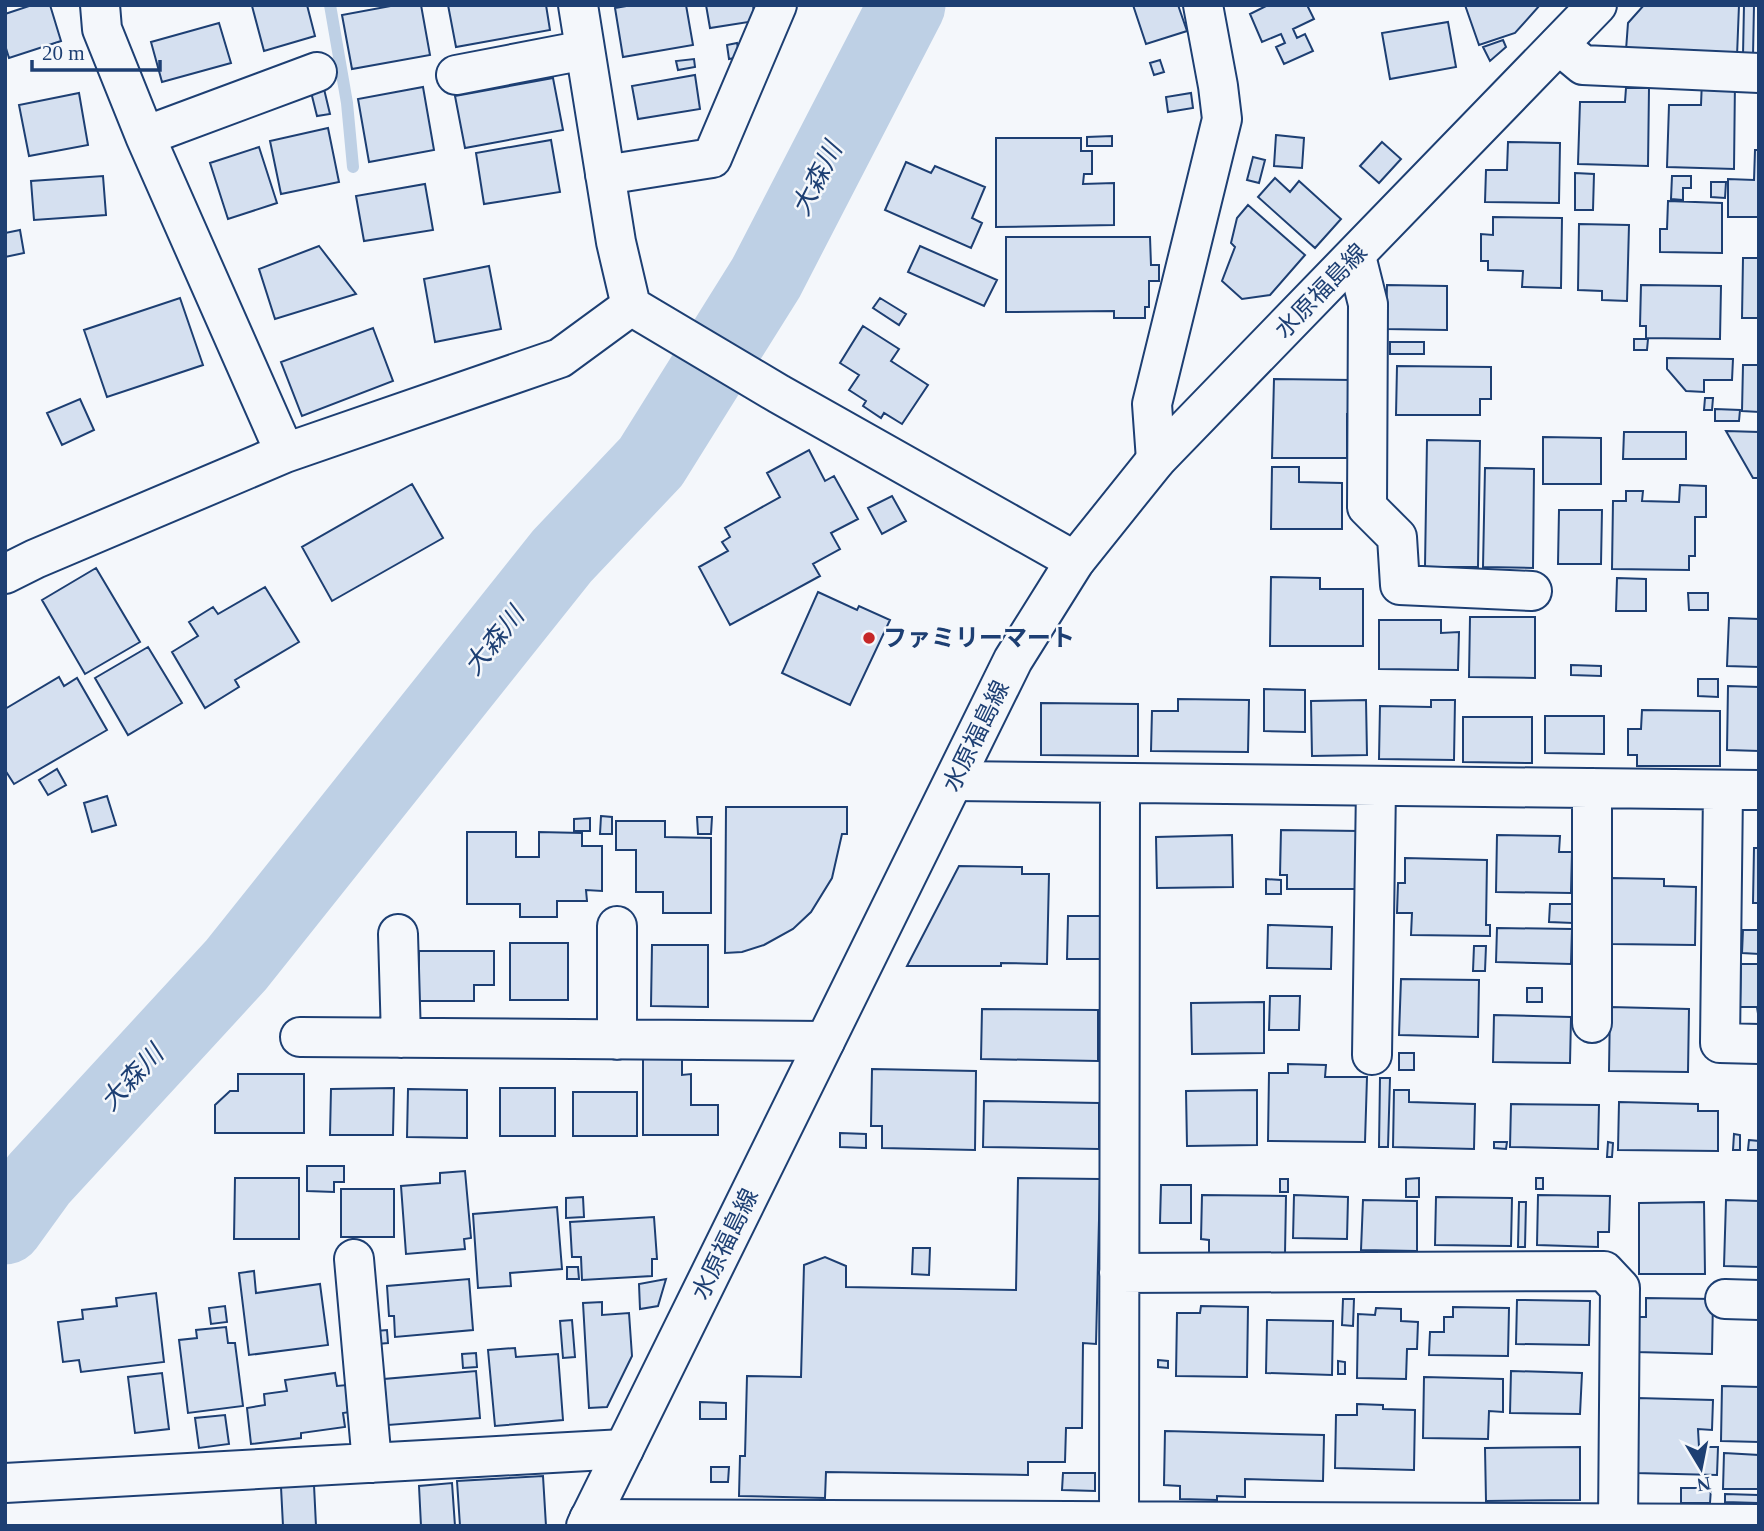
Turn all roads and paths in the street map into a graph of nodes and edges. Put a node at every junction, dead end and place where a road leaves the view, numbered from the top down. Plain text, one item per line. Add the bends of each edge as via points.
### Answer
1 (100, 5) edge
2 (578, 5) edge
3 (776, 5) edge
4 (1203, 5) edge
5 (1597, 5) edge
6 (1559, 45) junction
7 (585, 50) junction
8 (317, 72) dead end
9 (1759, 73) edge
10 (456, 75) dead end
11 (145, 136) junction
12 (605, 175) junction
13 (1356, 256) junction
14 (638, 309) junction
15 (285, 453) junction
16 (1156, 460) junction
17 (1075, 561) junction
18 (5, 574) edge
19 (1532, 591) dead end
20 (954, 781) junction
21 (1120, 783) junction
22 (1376, 787) junction
23 (1592, 788) junction
24 (1741, 790) edge
25 (617, 926) dead end
26 (398, 934) dead end
27 (1592, 1023) dead end
28 (300, 1037) dead end
29 (401, 1038) junction
30 (617, 1040) junction
31 (825, 1041) junction
32 (1759, 1044) edge
33 (1372, 1055) dead end
34 (354, 1259) dead end
35 (1119, 1273) junction
36 (624, 1450) junction
37 (372, 1463) junction
38 (5, 1483) edge
39 (588, 1522) edge
40 (1618, 1523) junction
41 (1119, 1524) edge
42 (1502, 1524) edge
43 (1735, 1525) edge

1 - 11 street via 102,29
2 - 7 street
3 - 12 street via 712,158
4 - 16 street via 1222,119 1152,404
5 - 6 street, 水原福島線
6 - 9 street via 1584,65
6 - 13 street, 水原福島線
7 - 10 street
7 - 12 street
8 - 11 street
11 - 15 street
12 - 14 street via 616,242
13 - 16 street, 水原福島線
13 - 19 street via 1368,304 1367,507 1397,537 1400,586
14 - 15 street via 560,358
14 - 17 street
15 - 18 street
16 - 17 street, 水原福島線
17 - 20 street, 水原福島線 via 1013,660
20 - 21 street
20 - 31 street, 水原福島線
21 - 22 street
21 - 35 street
22 - 23 street
22 - 33 street
23 - 24 street
23 - 27 street
24 - 32 street via 1720,1043
25 - 30 street
26 - 29 street
28 - 29 street
29 - 30 street
30 - 31 street
31 - 36 street, 水原福島線
34 - 37 street
35 - 40 street via 1604,1271 1620,1288
35 - 41 street
36 - 37 street
36 - 39 street, 水原福島線
37 - 38 street
39 - 41 street
40 - 42 street
40 - 43 street
41 - 42 street

